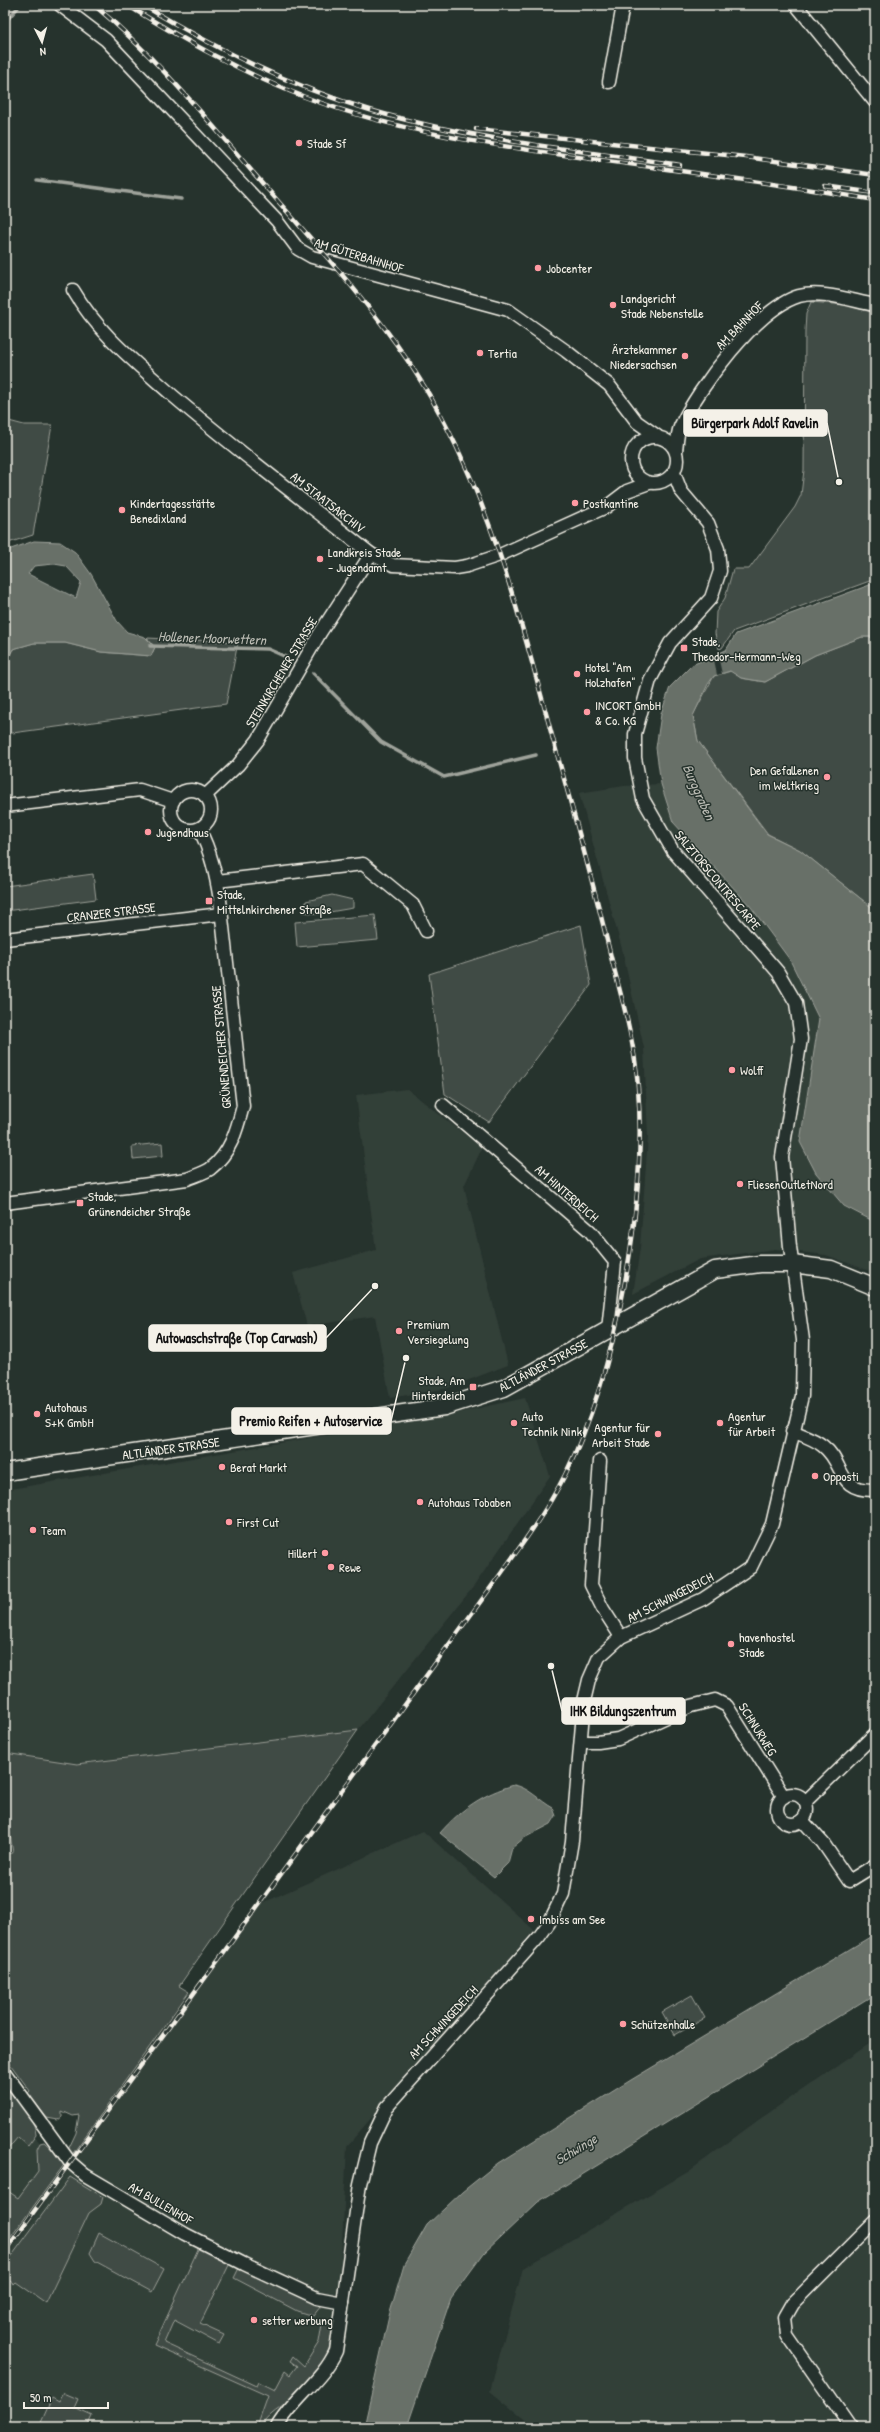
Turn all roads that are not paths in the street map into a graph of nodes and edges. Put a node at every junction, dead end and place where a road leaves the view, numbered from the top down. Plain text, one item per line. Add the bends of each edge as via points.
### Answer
1 (60, 5) edge
2 (623, 5) edge
3 (796, 5) edge
4 (609, 82) dead end
5 (875, 102) edge
6 (73, 290) dead end
7 (875, 305) edge
8 (637, 422) junction
9 (680, 428) junction
10 (660, 437) junction
11 (634, 447) junction
12 (676, 451) junction
13 (632, 468) junction
14 (674, 473) junction
15 (653, 483) junction
16 (627, 491) junction
17 (681, 491) junction
18 (370, 554) junction
19 (206, 796) junction
20 (173, 801) junction
21 (5, 806) edge
22 (199, 828) junction
23 (217, 881) junction
24 (221, 914) junction
25 (426, 930) dead end
26 (5, 939) edge
27 (443, 1105) dead end
28 (5, 1203) edge
29 (792, 1264) junction
30 (875, 1287) edge
31 (608, 1330) junction
32 (792, 1431) junction
33 (600, 1461) dead end
34 (5, 1472) edge
35 (875, 1490) edge
36 (621, 1637) junction
37 (875, 1734) edge
38 (582, 1742) junction
39 (784, 1797) junction
40 (805, 1802) junction
41 (802, 1820) junction
42 (875, 1865) edge
43 (5, 2073) edge
44 (875, 2221) edge
45 (343, 2303) junction
46 (277, 2427) edge
47 (851, 2427) edge

1 - 8 street, AM GÜTERBAHNHOF via 106,40 277,221 298,249 312,257 508,310 566,350 609,385
2 - 4 street
3 - 5 street
6 - 18 street, AM STAATSARCHIV via 87,315 125,354 202,420
7 - 9 street, AM BAHNHOF via 822,296 801,296 785,301 763,317 742,338 720,366
8 - 10 street, AM GÜTERBAHNHOF
8 - 11 street
9 - 10 street, AM BAHNHOF
9 - 12 street, AM BAHNHOF
10 - 11 street via 646,438
10 - 12 street via 670,442
11 - 13 street via 631,456
12 - 14 street via 678,459
13 - 15 street via 640,479
13 - 16 street
14 - 15 street via 670,478
14 - 17 street, SALZTORSCONTRESCARPE
15 - 16 street, AM STAATSARCHIV
15 - 17 street
16 - 18 street, AM STAATSARCHIV via 606,507 500,555 467,566 455,568 393,565
17 - 29 street, SALZTORSCONTRESCARPE via 708,523 718,549 719,579 709,601 670,644 650,680 635,734 637,772 643,799 673,852 778,972 796,1003 801,1039 782,1157
18 - 19 street, STEINKIRCHENER STRASSE via 320,633 258,740 238,765
19 - 20 street via 197,791 186,790
19 - 22 street via 210,805 210,817
20 - 21 street via 140,790
20 - 22 street via 171,814 176,824 187,830
22 - 23 street, GRÜNENDEICHER STRASSE via 206,842
23 - 24 street, GRÜNENDEICHER STRASSE
23 - 25 street via 363,864 413,905
24 - 26 street, CRANZER STRASSE
24 - 28 street, GRÜNENDEICHER STRASSE via 243,1106 236,1136 226,1151 210,1169 187,1179
27 - 31 street, AM HINTERDEICH via 590,1231 615,1262
29 - 30 main road, ALTLÄNDER STRASSE via 831,1269
29 - 31 main road, ALTLÄNDER STRASSE via 760,1264 715,1270
29 - 32 street, AM SCHWINGEDEICH via 803,1340 804,1368 802,1396
31 - 34 main road, ALTLÄNDER STRASSE via 504,1388 444,1407
32 - 35 street via 822,1445 834,1457 841,1475 849,1483 859,1489
32 - 36 street, AM SCHWINGEDEICH via 772,1524 751,1567 703,1599
33 - 36 street, AM SCHWINGEDEICH via 591,1585 602,1609
36 - 38 street, AM SCHWINGEDEICH via 599,1658 589,1680 584,1701
37 - 40 street
38 - 39 street, SCHNURWEG via 618,1739 691,1706 715,1700 727,1706
38 - 45 street, AM SCHWINGEDEICH via 572,1840 563,1894 539,1938 386,2107 370,2143 360,2184
39 - 40 street via 793,1794
39 - 41 street via 777,1806 781,1819 789,1824
40 - 41 street via 807,1812
41 - 42 street via 823,1843 849,1881
43 - 45 street, AM BULLENHOF via 70,2162 85,2175 180,2231 244,2264 317,2298
44 - 47 street via 794,2303 784,2317 787,2335
45 - 46 street, AM SCHWINGEDEICH via 334,2353 324,2369 288,2408

